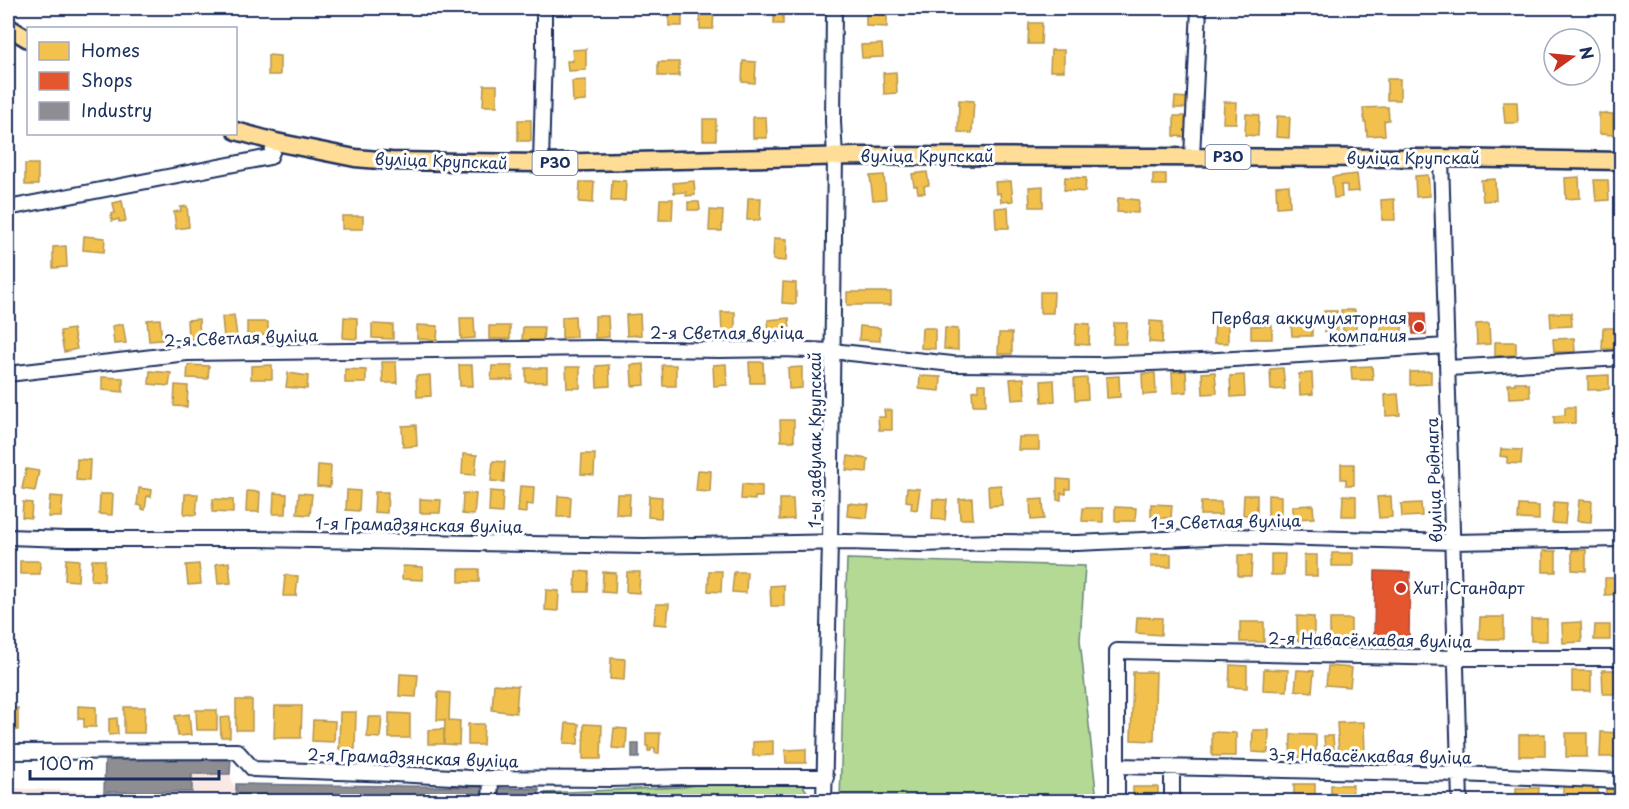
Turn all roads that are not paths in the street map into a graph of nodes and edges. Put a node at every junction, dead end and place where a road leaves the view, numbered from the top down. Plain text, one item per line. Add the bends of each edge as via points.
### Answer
1 (544, 8) edge
2 (834, 8) edge
3 (1199, 8) edge
4 (8, 27) edge
5 (27, 38) edge
6 (237, 131) edge
7 (276, 142) junction
8 (835, 156) junction
9 (1192, 157) junction
10 (1441, 158) junction
11 (1622, 161) edge
12 (541, 163) junction
13 (8, 207) edge
14 (1447, 346) junction
15 (832, 351) junction
16 (1622, 358) edge
17 (1448, 368) junction
18 (8, 374) edge
19 (8, 537) edge
20 (1622, 538) edge
21 (830, 542) junction
22 (1453, 542) junction
23 (1456, 658) junction
24 (1622, 658) edge
25 (8, 752) edge
26 (1118, 766) junction
27 (1172, 767) junction
28 (1460, 774) junction
29 (825, 777) junction
30 (491, 778) junction
31 (1622, 781) edge
32 (490, 801) edge
33 (824, 801) edge
34 (1117, 801) edge
35 (1172, 801) edge
36 (1460, 801) edge

1 - 12 street
2 - 8 street, 1-ы завулак Крупскай
3 - 9 street
4 - 5 main road
6 - 7 main road, вуліца Крупскай / Р30
7 - 12 main road, вуліца Крупскай / Р30 via 379,160
7 - 13 street via 270,157
8 - 9 main road, вуліца Крупскай / Р30
8 - 12 main road, вуліца Крупскай / Р30
8 - 15 street, 1-ы завулак Крупскай
9 - 10 main road, вуліца Крупскай / Р30
10 - 11 main road, вуліца Крупскай / Р30
10 - 14 street, вуліца Рыднага
14 - 15 street, 2-я Светлая вуліца via 1099,365 952,364
14 - 17 street, вуліца Рыднага
15 - 18 street, 2-я Светлая вуліца via 599,348 187,353
15 - 21 street, 1-ы завулак Крупскай
16 - 17 street
17 - 22 street, вуліца Рыднага
19 - 21 street, 1-я Грамадзянская вуліца via 644,546
20 - 22 street, 1-я Светлая вуліца
21 - 22 street, 1-я Светлая вуліца via 1077,543 1231,536
21 - 29 street, 1-ы завулак Крупскай
22 - 23 street, вуліца Рыднага
23 - 24 street, 2-я Навасёлкавая вуліца
23 - 26 street, 2-я Навасёлкавая вуліца via 1117,651
23 - 28 street, вуліца Рыднага
25 - 30 street, 2-я Грамадзянская вуліца via 237,751 254,769
26 - 27 street, 3-я Навасёлкавая вуліца
26 - 34 street
27 - 28 street, 3-я Навасёлкавая вуліца
27 - 35 street
28 - 31 street, 3-я Навасёлкавая вуліца
28 - 36 street, вуліца Рыднага
29 - 30 street, 2-я Грамадзянская вуліца
29 - 33 street, 1-ы завулак Крупскай
30 - 32 street

